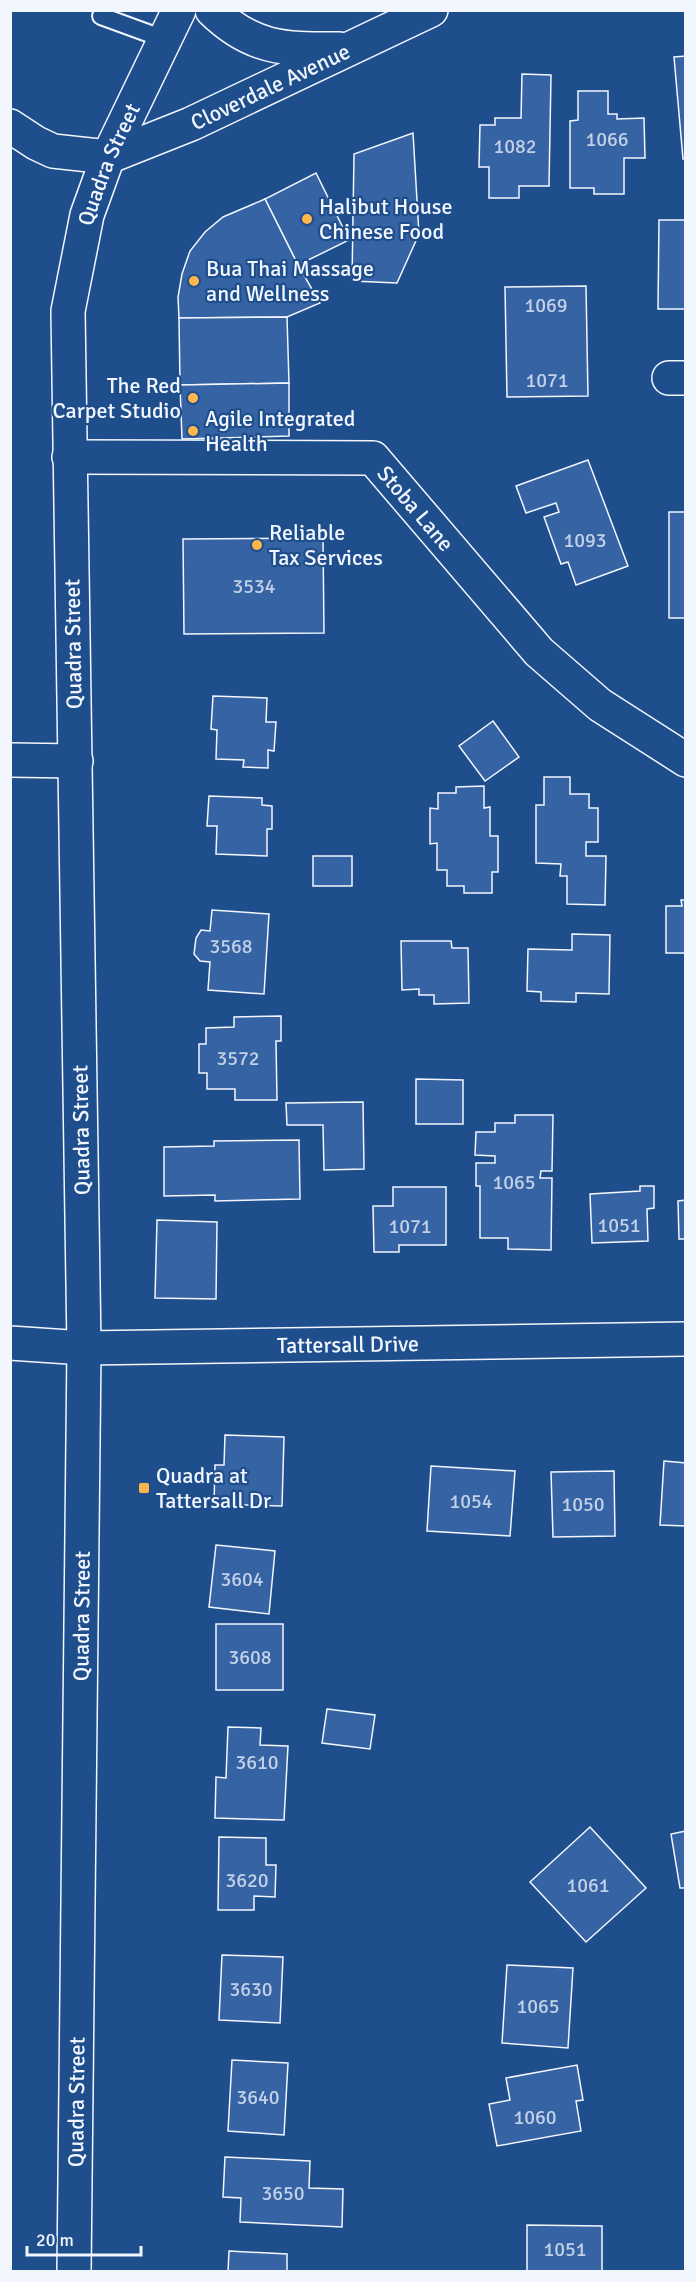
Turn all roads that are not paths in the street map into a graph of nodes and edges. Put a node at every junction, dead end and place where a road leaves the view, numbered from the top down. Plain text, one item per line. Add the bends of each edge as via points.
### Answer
1 (179, 10) edge
2 (212, 10) edge
3 (430, 10) edge
4 (101, 16) dead end
5 (164, 39) junction
6 (350, 49) junction
7 (10, 126) edge
8 (108, 157) junction
9 (69, 457) junction
10 (10, 760) edge
11 (686, 760) edge
12 (76, 761) junction
13 (686, 1339) edge
14 (10, 1343) edge
15 (84, 1348) junction
16 (74, 2271) edge

1 - 5 main road, Quadra Street
2 - 6 main road via 249,39 292,49
3 - 6 main road, Cloverdale Avenue via 384,26
4 - 5 lane
5 - 8 main road, Quadra Street
6 - 8 main road, Cloverdale Avenue via 191,124
7 - 8 main road via 53,151
8 - 9 main road, Quadra Street via 87,215 68,311
9 - 11 main road, Stoba Lane via 373,458 539,652 600,705
9 - 12 main road, Quadra Street
10 - 12 main road
12 - 15 main road, Quadra Street
13 - 15 main road, Tattersall Drive
14 - 15 main road, Tattersall Drive
15 - 16 main road, Quadra Street

